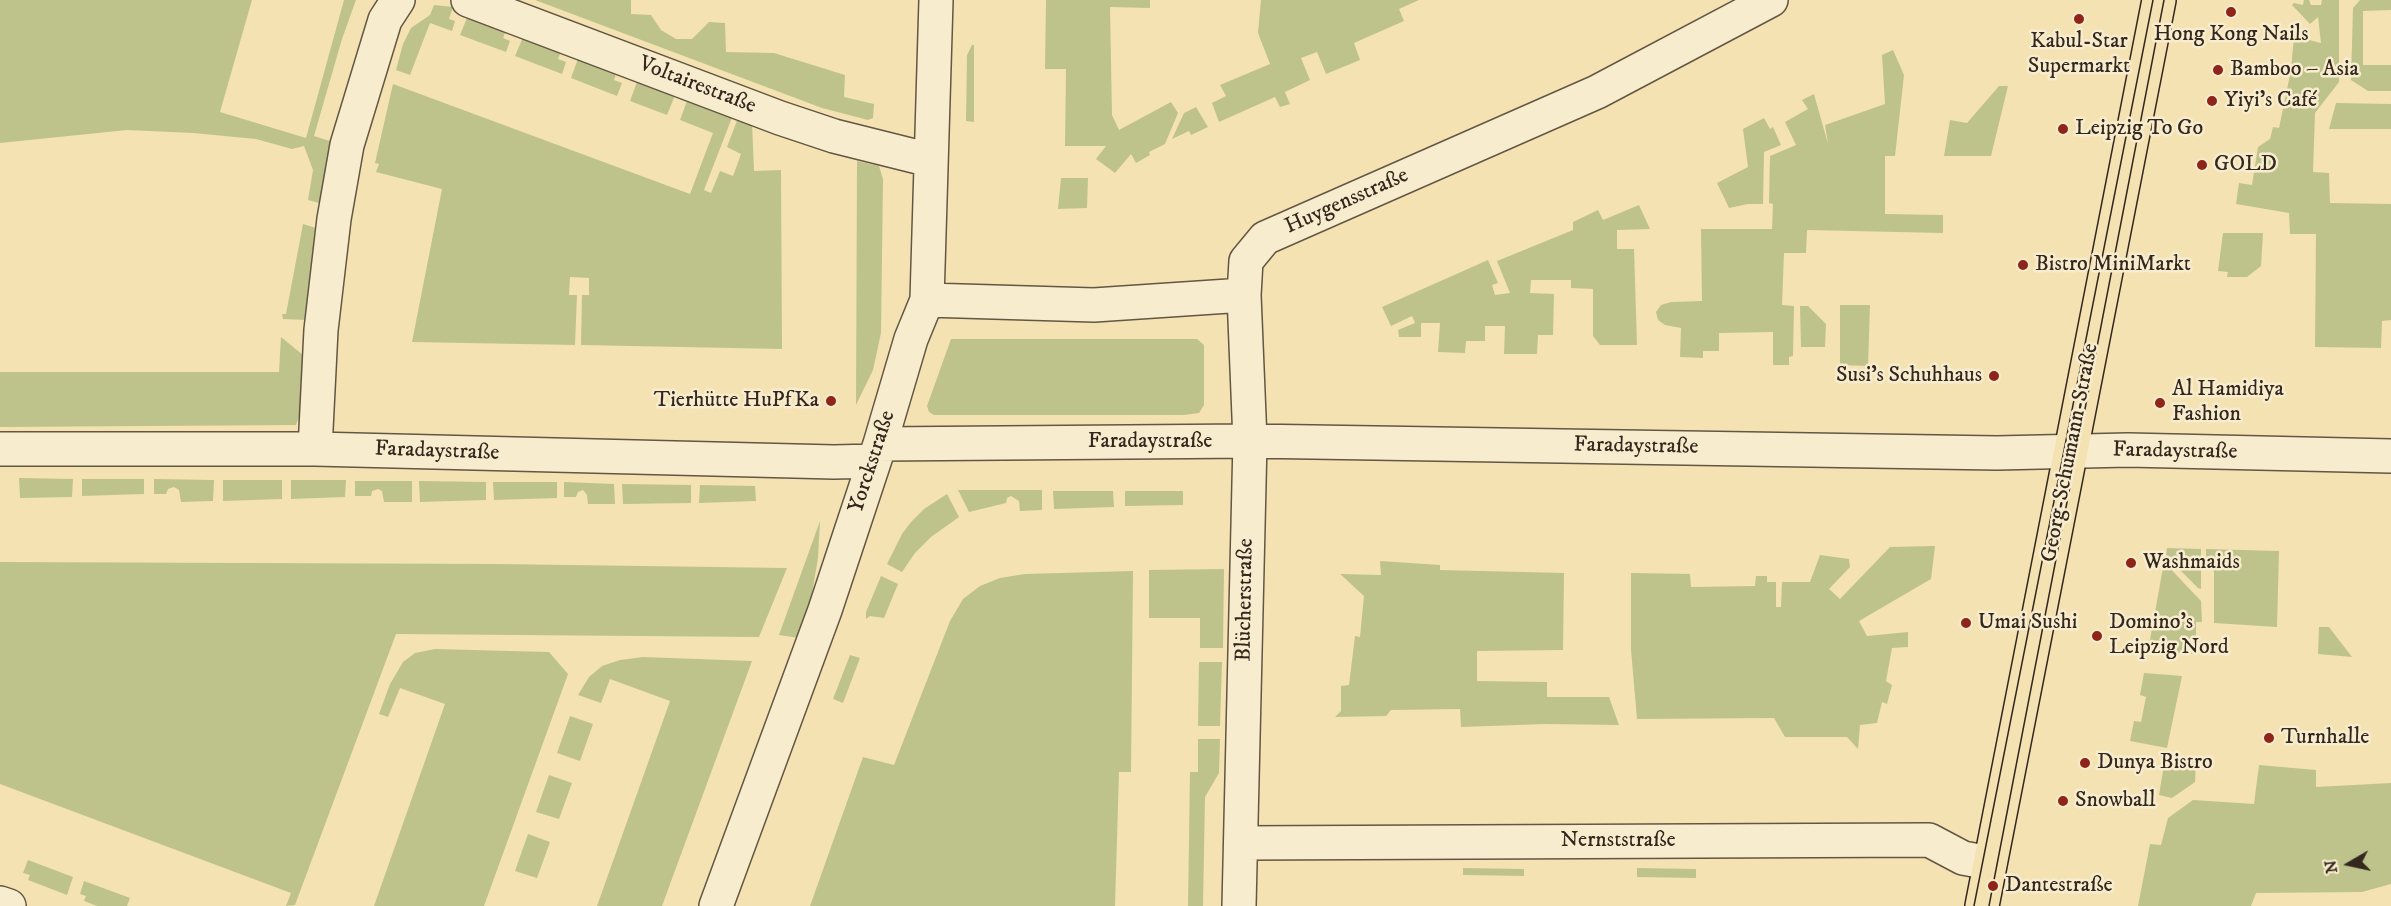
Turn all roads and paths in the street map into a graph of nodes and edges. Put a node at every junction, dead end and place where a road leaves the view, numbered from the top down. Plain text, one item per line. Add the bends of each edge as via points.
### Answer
1 (398, 0) edge
2 (468, 0) edge
3 (936, 0) edge
4 (1771, 0) edge
5 (2159, 0) edge
6 (930, 160) junction
7 (1244, 295) junction
8 (927, 300) junction
9 (1250, 441) junction
10 (0, 449) edge
11 (315, 449) junction
12 (2071, 451) junction
13 (877, 453) junction
14 (2391, 456) edge
15 (1241, 843) junction
16 (1990, 862) junction
17 (0, 903) edge
18 (9, 906) edge
19 (716, 906) edge
20 (1239, 906) edge
21 (1982, 906) edge

1 - 11 street via 385,20 347,145 321,330
2 - 6 street, Voltairestraße via 780,118
3 - 6 street, Yorckstraße
4 - 7 street, Huygensstraße via 1597,92 1265,238 1246,261
5 - 12 main road, Georg-Schumann-Straße
6 - 8 street, Yorckstraße
7 - 8 street via 1094,305
7 - 9 street, Blücherstraße
8 - 13 street, Yorckstraße via 910,339
9 - 12 street, Faradaystraße
9 - 13 street, Faradaystraße
9 - 15 street, Blücherstraße
10 - 11 street, Faradaystraße
11 - 13 street, Faradaystraße via 834,462
12 - 14 street, Faradaystraße
12 - 16 main road, Georg-Schumann-Straße
13 - 19 street, Yorckstraße via 825,610
15 - 16 street, Nernststraße via 1929,840 1963,858
15 - 20 street, Blücherstraße
16 - 21 main road, Georg-Schumann-Straße
17 - 18 street

